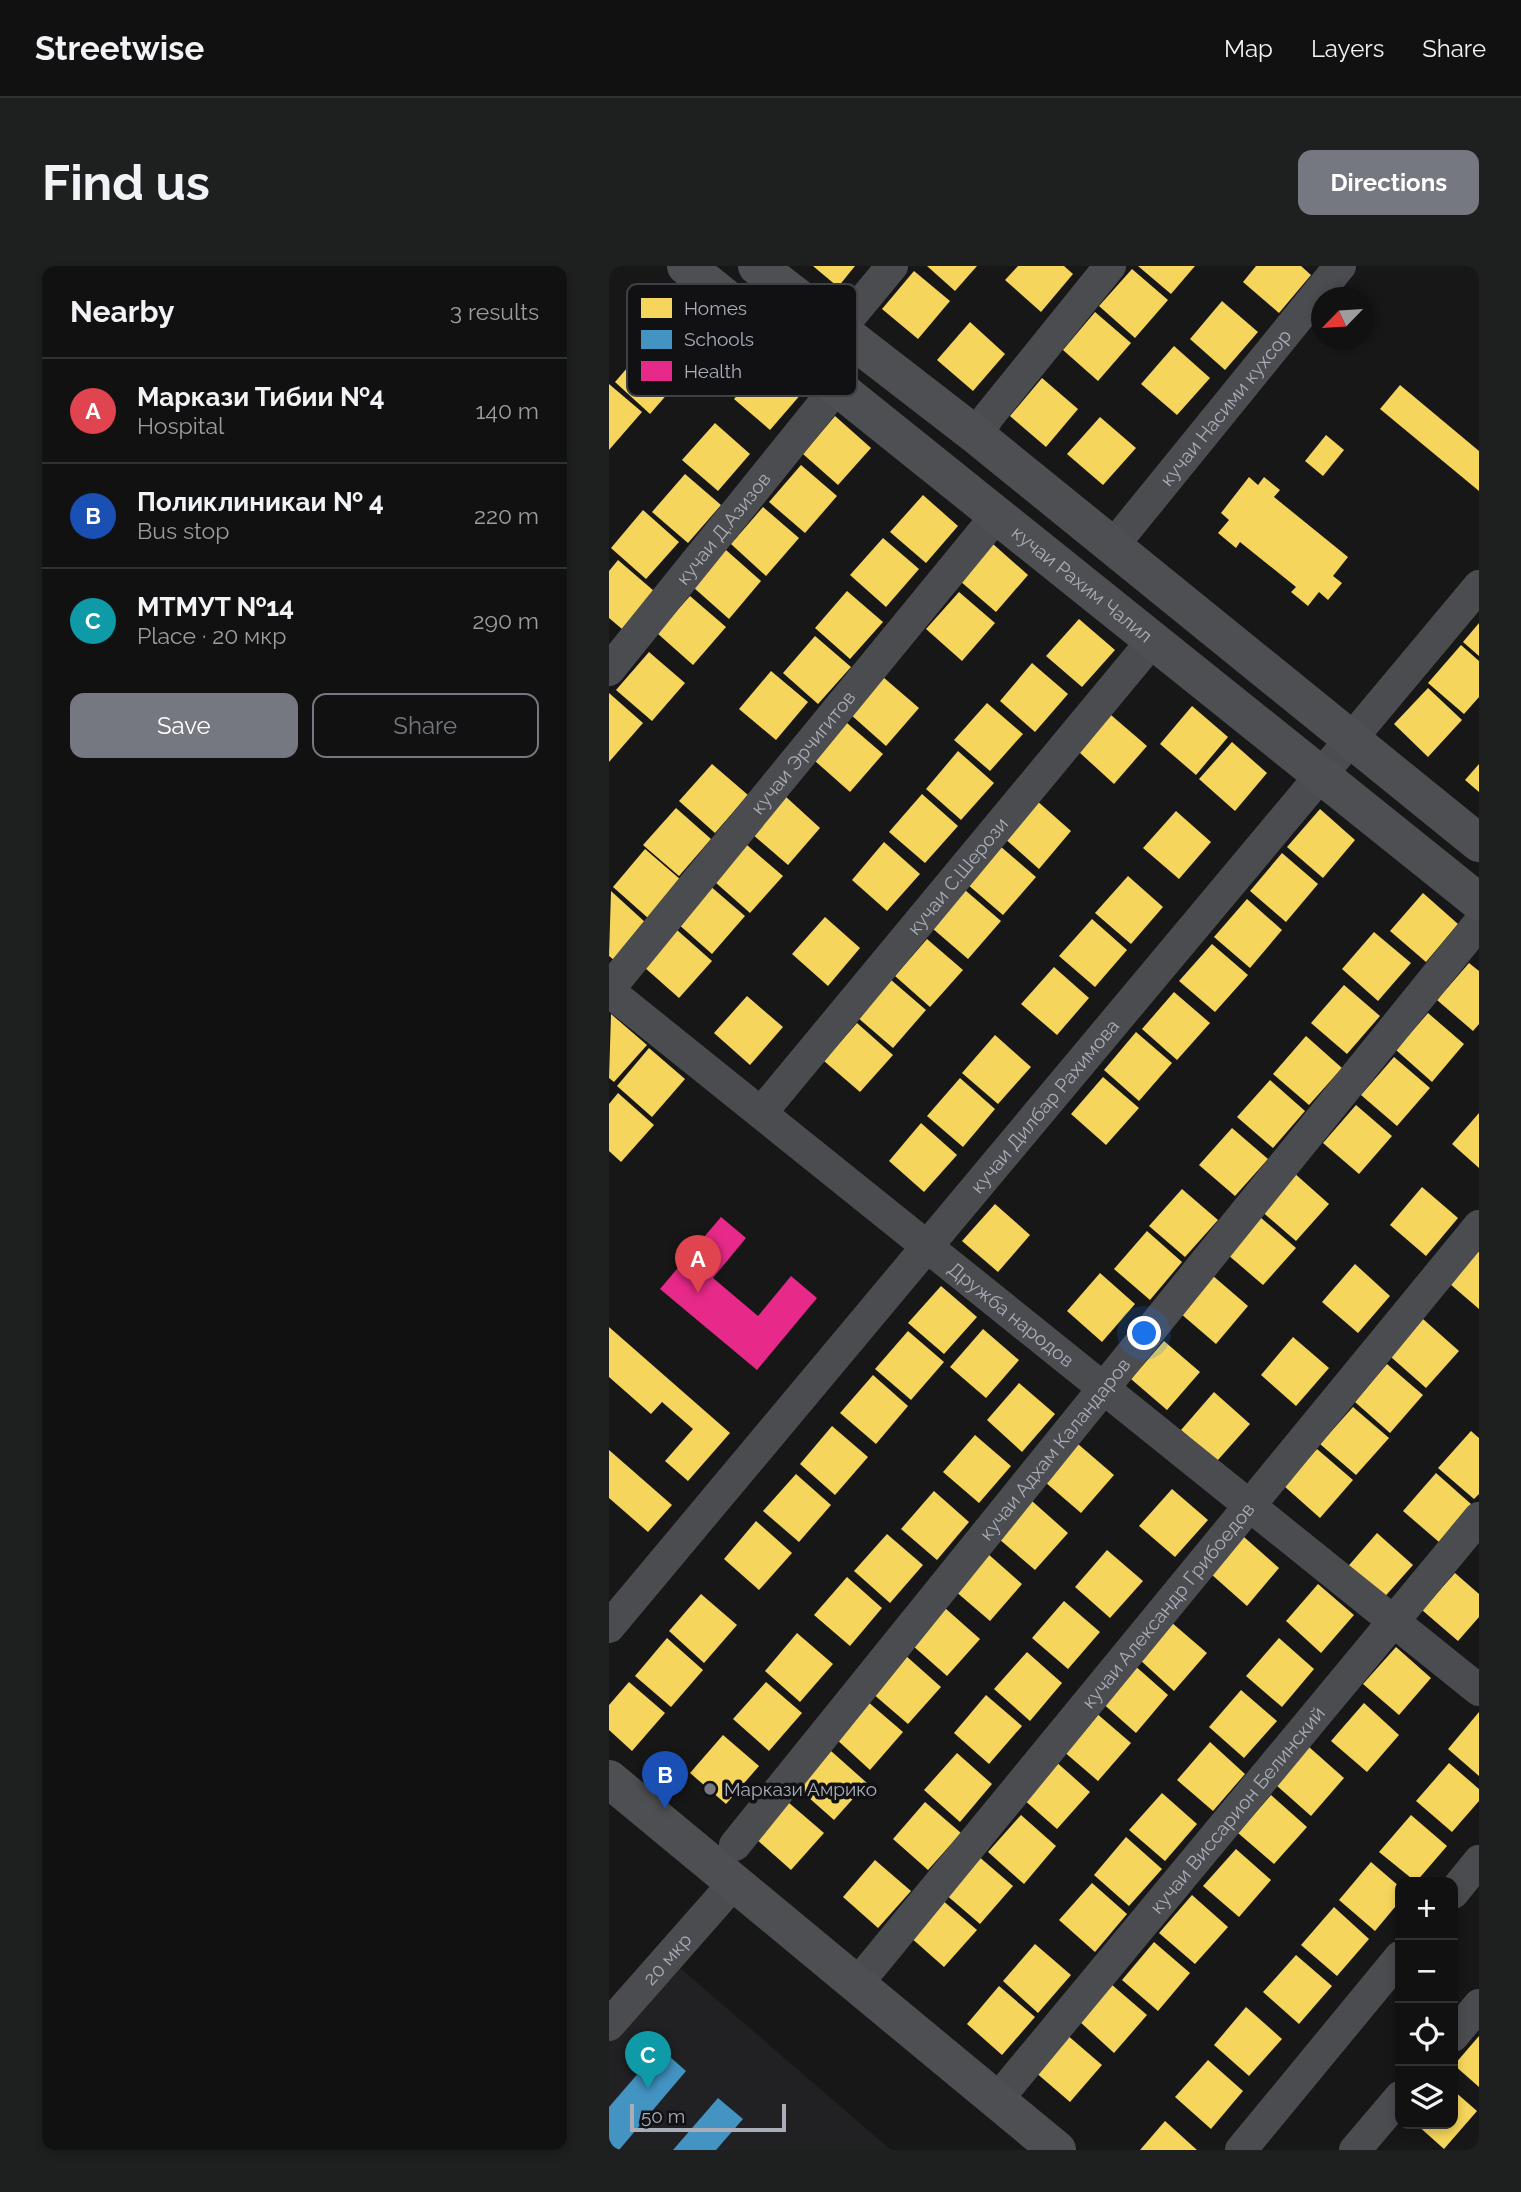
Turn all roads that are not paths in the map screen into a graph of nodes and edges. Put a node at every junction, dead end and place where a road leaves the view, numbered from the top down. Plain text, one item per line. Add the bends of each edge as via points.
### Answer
1 (686, 266) edge
2 (757, 266) edge
3 (892, 266) edge
4 (1109, 266) edge
5 (1340, 266) edge
6 (709, 284) edge
7 (780, 284) edge
8 (857, 308) edge
9 (857, 344) edge
10 (831, 396) edge
11 (849, 396) edge
12 (977, 436) junction
13 (997, 515) junction
14 (1112, 547) junction
15 (1479, 586) edge
16 (1153, 640) junction
17 (609, 670) edge
18 (1353, 738) junction
19 (1320, 776) junction
20 (1479, 843) edge
21 (1479, 902) edge
22 (1479, 923) edge
23 (609, 990) edge
24 (761, 1113) junction
25 (1479, 1226) edge
26 (927, 1246) junction
27 (1103, 1388) junction
28 (1249, 1505) junction
29 (1479, 1518) edge
30 (1394, 1621) junction
31 (609, 1627) edge
32 (1479, 1690) edge
33 (609, 1779) edge
34 (735, 1844) dead end
35 (1479, 1861) edge
36 (1458, 1887) edge
37 (729, 1889) junction
38 (1395, 1963) edge
39 (857, 1984) junction
40 (1479, 2005) edge
41 (609, 2025) edge
42 (1458, 2030) edge
43 (996, 2101) junction
44 (1395, 2103) edge
45 (1041, 2145) edge
46 (1241, 2150) edge
47 (1355, 2150) edge

1 - 6 main road, кучаи Рахим Чалил
2 - 7 main road
3 - 8 street
4 - 12 street
5 - 14 street, кучаи Насими кухсор
9 - 12 main road
10 - 17 street, кучаи Д.Азизов
11 - 13 main road, кучаи Рахим Чалил
12 - 14 main road
13 - 16 main road, кучаи Рахим Чалил
13 - 23 street, кучаи Эрчигитов
14 - 18 main road
15 - 18 street, кучаи Дилбар Рахимова
16 - 19 main road, кучаи Рахим Чалил
16 - 24 street, кучаи С.Шерози
18 - 19 street, кучаи Дилбар Рахимова
18 - 20 main road
19 - 21 main road, кучаи Рахим Чалил
19 - 26 street, кучаи Дилбар Рахимова
22 - 27 street, кучаи Адхам Каландаров
23 - 24 street, Дружба народов
24 - 26 street, Дружба народов
25 - 28 street, кучаи Александр Грибоедов
26 - 27 street, Дружба народов
26 - 31 street, кучаи Дилбар Рахимова
27 - 28 street, Дружба народов
27 - 34 street, кучаи Адхам Каландаров
28 - 30 street, Дружба народов
28 - 39 street, кучаи Александр Грибоедов
29 - 30 street, кучаи Виссарион Белинский
30 - 32 street, Дружба народов
30 - 43 street, кучаи Виссарион Белинский
33 - 37 main road
35 - 36 street
37 - 39 main road
37 - 41 street, 20 мкр
38 - 46 street
39 - 43 main road
40 - 42 street
43 - 45 main road
44 - 47 street

